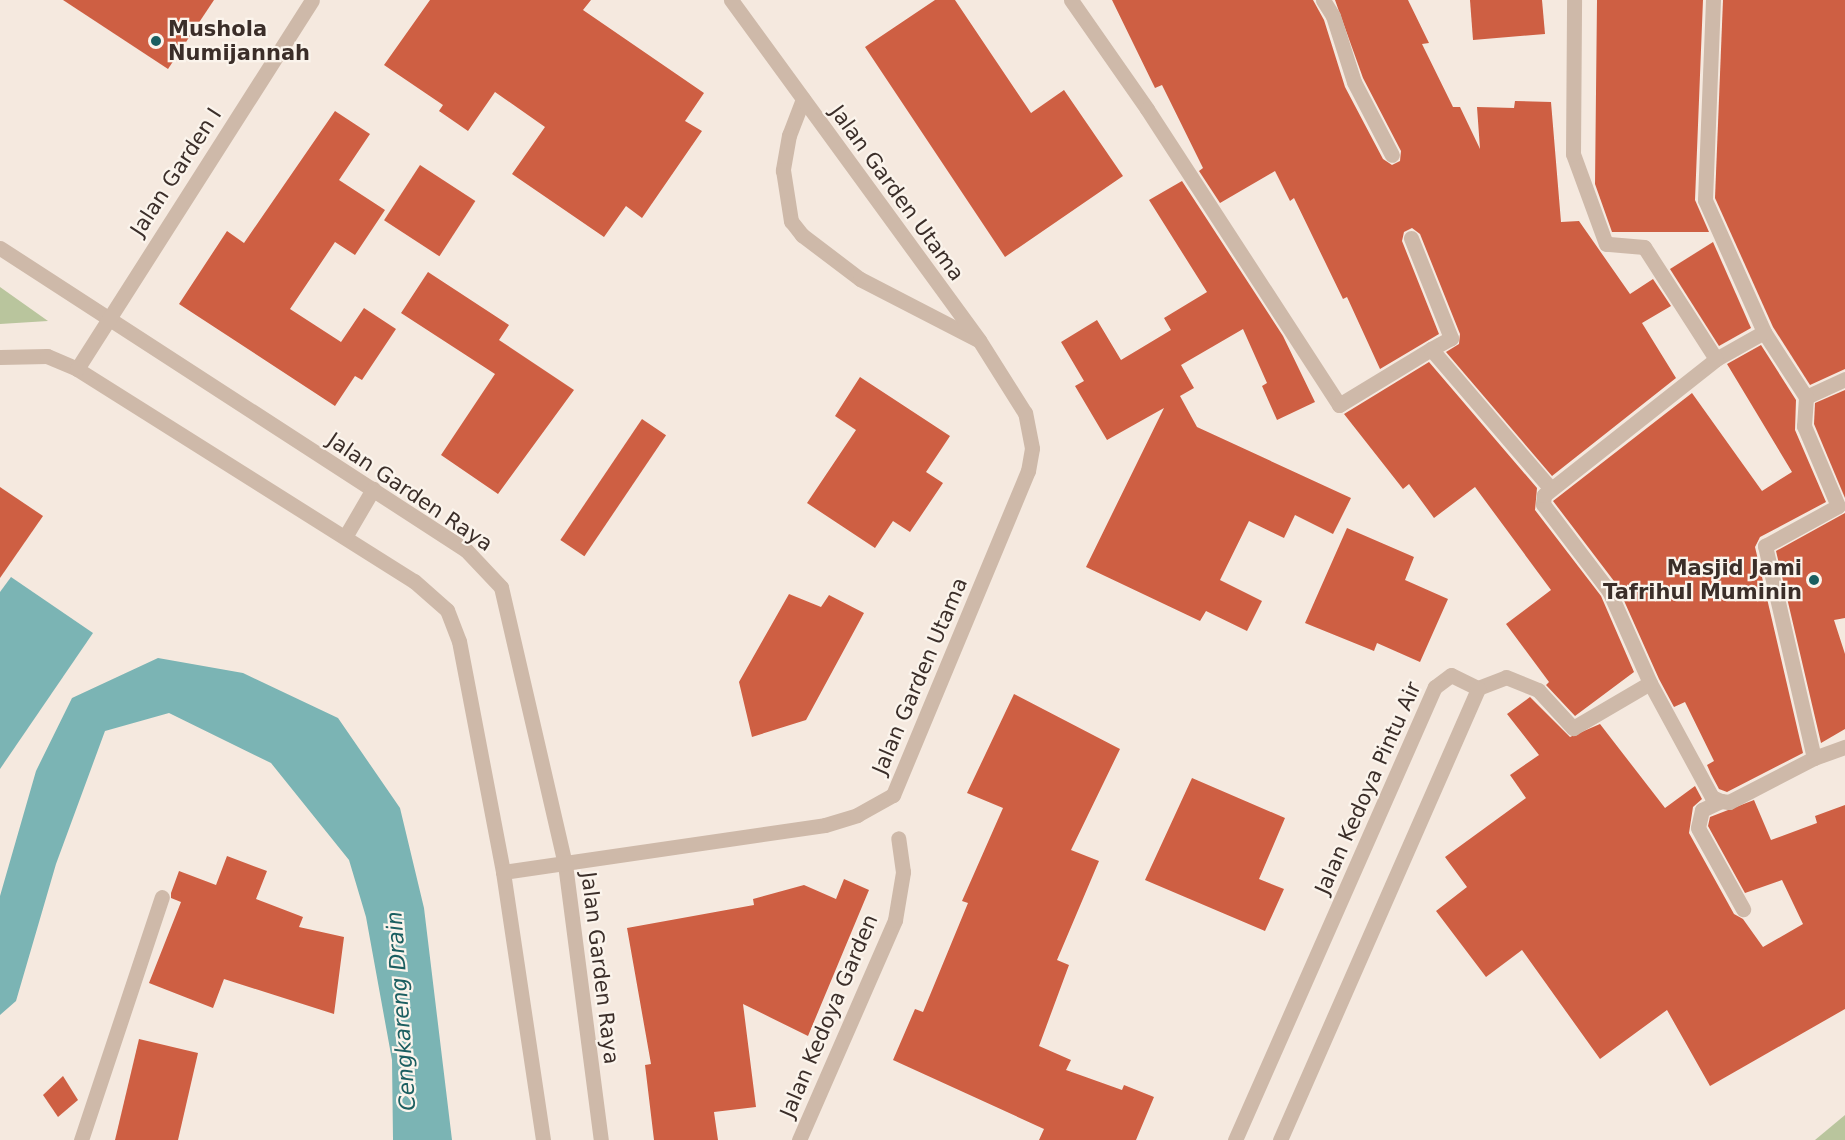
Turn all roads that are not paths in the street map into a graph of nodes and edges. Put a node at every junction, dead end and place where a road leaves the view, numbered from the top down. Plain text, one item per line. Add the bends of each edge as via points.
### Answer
1 (312, 0) edge
2 (731, 0) edge
3 (1071, 0) edge
4 (1323, 0) edge
5 (1574, 0) edge
6 (1713, 0) edge
7 (803, 99) junction
8 (1392, 155) dead end
9 (1411, 238) dead end
10 (0, 248) edge
11 (106, 319) junction
12 (1764, 332) junction
13 (979, 340) junction
14 (1431, 349) junction
15 (0, 357) edge
16 (1716, 359) junction
17 (77, 369) junction
18 (1845, 379) edge
19 (1806, 397) junction
20 (1550, 488) junction
21 (373, 489) junction
22 (345, 537) junction
23 (1650, 682) junction
24 (1478, 688) junction
25 (1845, 747) edge
26 (1814, 758) junction
27 (1721, 801) junction
28 (898, 838) dead end
29 (565, 864) junction
30 (503, 872) junction
31 (162, 897) dead end
32 (1743, 909) dead end
33 (81, 1140) edge
34 (543, 1140) edge
35 (601, 1140) edge
36 (799, 1140) edge
37 (1235, 1140) edge
38 (1280, 1140) edge

1 - 11 street, Jalan Garden I
2 - 7 street, Jalan Garden Utama
3 - 14 street via 1147,109 1339,405
4 - 8 street via 1333,16 1354,82
5 - 16 street via 1573,154 1606,244 1644,247
6 - 12 street via 1705,200
7 - 13 street, Jalan Garden Utama
7 - 13 street, Jalan Garden Utama via 789,135 783,170 791,222 802,235 860,279
9 - 14 street via 1452,338
10 - 11 street, Jalan Garden Raya
11 - 17 street, Jalan Garden I
11 - 21 street, Jalan Garden Raya
12 - 16 street
12 - 19 street
13 - 29 street, Jalan Garden Utama via 1025,413 1032,448 1028,471 893,795 857,815 825,825
14 - 20 street
15 - 17 street via 47,356
16 - 20 street
17 - 22 street
18 - 19 street
19 - 26 street via 1804,426 1838,506 1765,546
20 - 23 street via 1543,504 1609,591
21 - 22 street
21 - 29 street, Jalan Garden Raya via 466,550 501,587
22 - 30 street via 414,581 454,621
23 - 24 street via 1573,728 1538,690 1506,677
23 - 27 street via 1712,796
24 - 37 street, Jalan Kedoya Pintu Air via 1451,675 1435,687
24 - 38 street
25 - 26 street
26 - 27 street via 1729,802
27 - 32 street via 1702,810 1698,828
28 - 36 street, Jalan Kedoya Garden via 903,872 895,920
29 - 30 street, Jalan Garden Utama
29 - 35 street, Jalan Garden Raya
30 - 34 street
31 - 33 street

